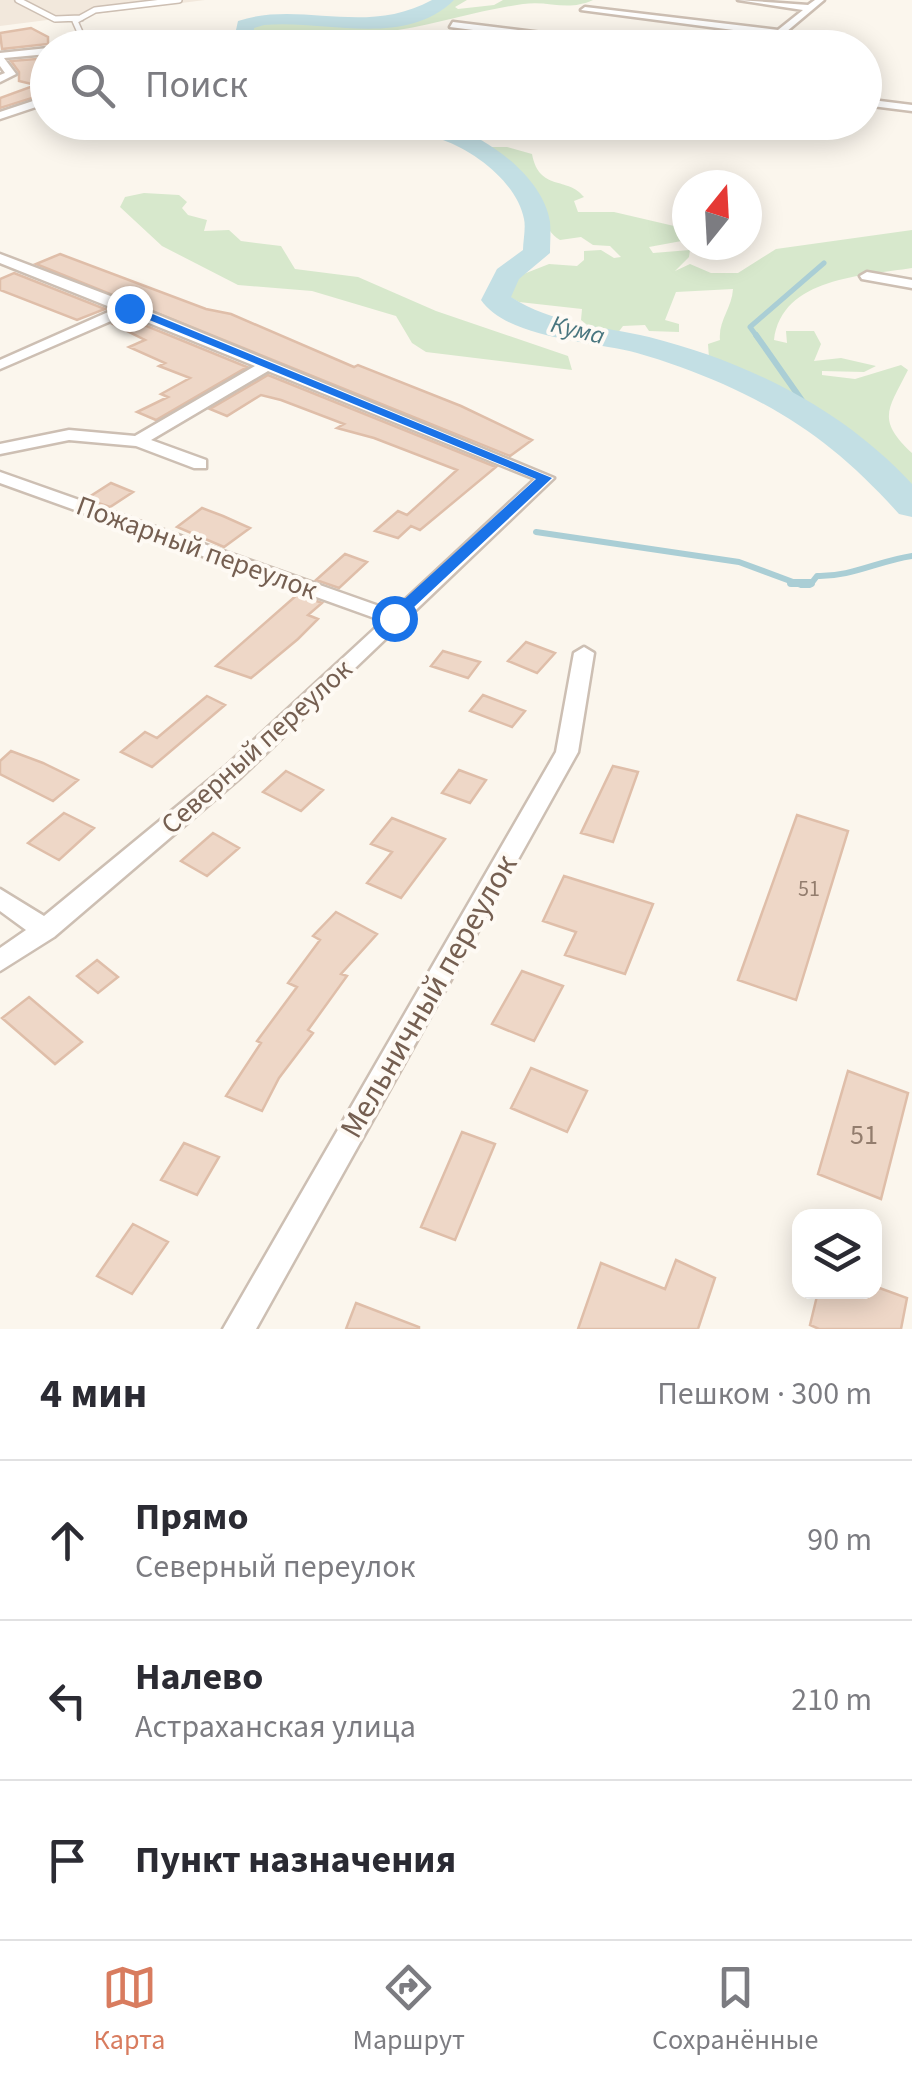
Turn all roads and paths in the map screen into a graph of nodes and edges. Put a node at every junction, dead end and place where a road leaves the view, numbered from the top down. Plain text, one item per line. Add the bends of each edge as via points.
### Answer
1 (18, 0) edge
2 (138, 0) edge
3 (180, 0) edge
4 (742, 0) edge
5 (820, 0) edge
6 (146, 4) junction
7 (810, 8) junction
8 (585, 10) dead end
9 (82, 18) junction
10 (452, 26) dead end
11 (79, 30) edge
12 (486, 30) edge
13 (755, 30) edge
14 (784, 30) edge
15 (30, 54) edge
16 (0, 58) edge
17 (0, 80) edge
18 (882, 104) edge
19 (30, 105) edge
20 (912, 108) edge
21 (0, 116) edge
22 (0, 258) edge
23 (867, 276) dead end
24 (912, 284) edge
25 (129, 308) junction
26 (268, 364) junction
27 (0, 365) edge
28 (138, 442) junction
29 (0, 448) edge
30 (200, 464) dead end
31 (0, 477) edge
32 (394, 618) junction
33 (584, 652) dead end
34 (0, 898) edge
35 (45, 930) junction
36 (0, 960) edge
37 (239, 1329) edge

1 - 9 lane via 54,19
2 - 6 lane
3 - 6 lane
4 - 7 street
5 - 7 street
6 - 9 lane
7 - 14 street
8 - 13 street
9 - 11 lane via 75,22
10 - 12 street
15 - 16 street
16 - 17 street via 11,74
18 - 20 street
19 - 21 street
22 - 25 street
23 - 24 street
25 - 26 street
25 - 27 street
26 - 28 street
26 - 32 street, Северный переулок via 546,478
28 - 29 street via 69,435
28 - 30 street
31 - 32 street, Пожарный переулок
32 - 35 street, Северный переулок via 233,772
33 - 37 street, Мельничный переулок via 567,752
34 - 35 street
35 - 36 street, Северный переулок

